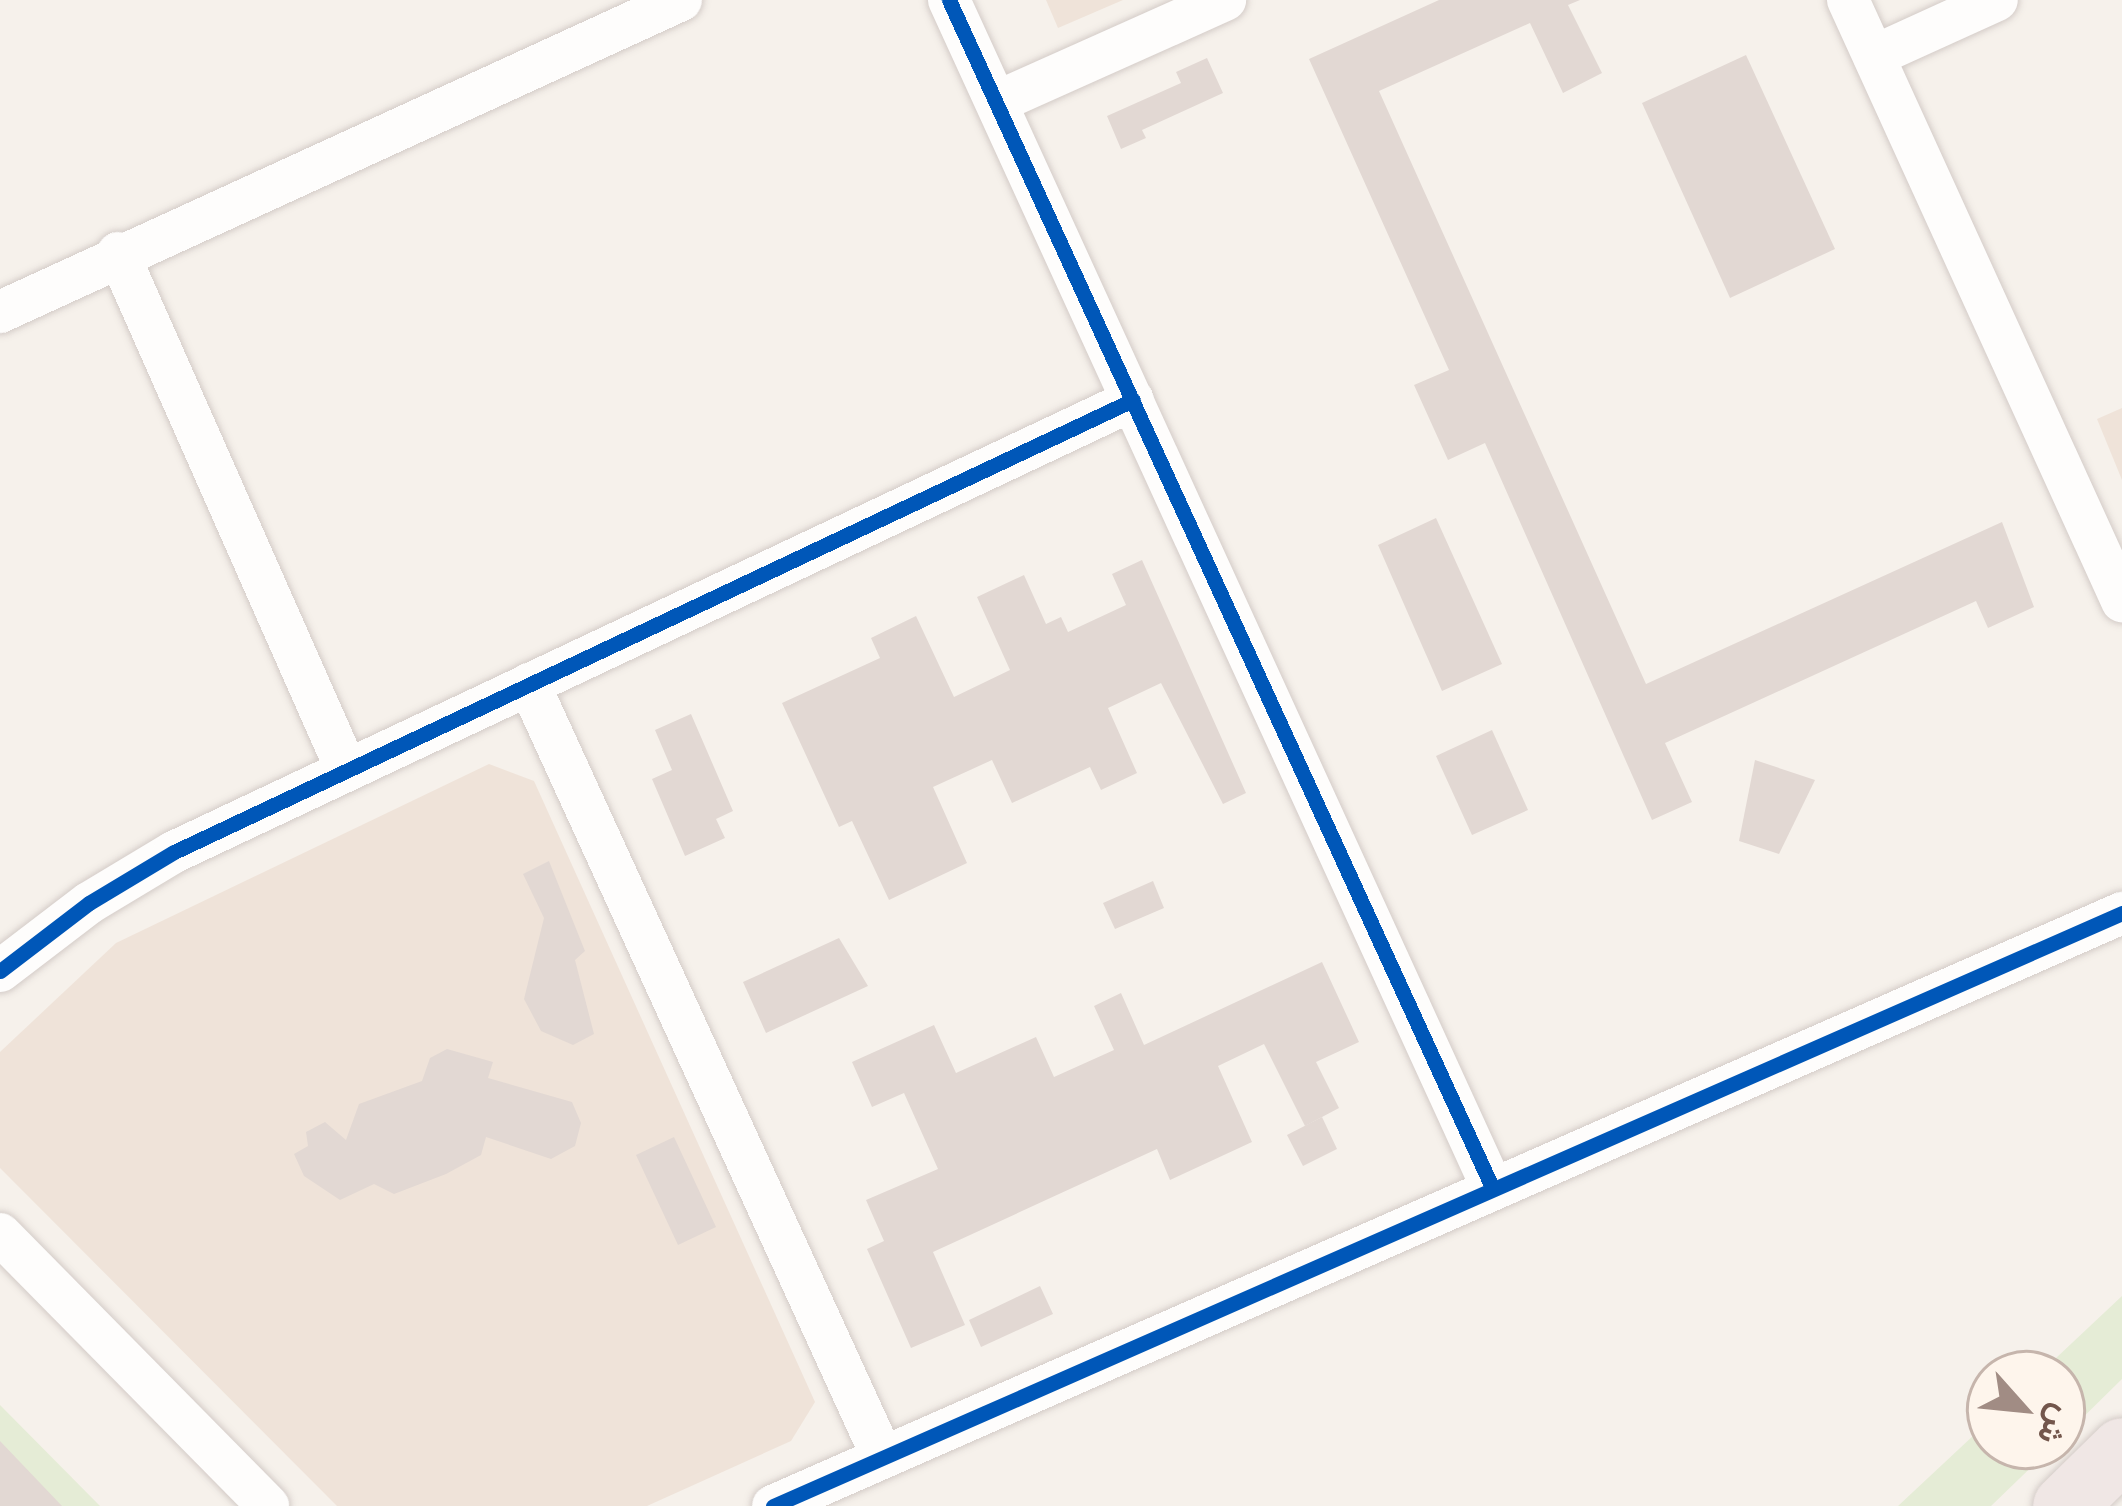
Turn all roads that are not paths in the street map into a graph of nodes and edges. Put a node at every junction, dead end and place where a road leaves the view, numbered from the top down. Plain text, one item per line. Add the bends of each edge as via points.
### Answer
1 (680, 0) edge
2 (950, 0) edge
3 (1225, 0) edge
4 (1848, 0) edge
5 (1997, 0) edge
6 (1874, 56) junction
7 (997, 102) junction
8 (118, 253) junction
9 (0, 312) edge
10 (1133, 400) junction
11 (2122, 602) edge
12 (529, 684) junction
13 (347, 771) junction
14 (2122, 914) edge
15 (0, 971) edge
16 (1491, 1185) junction
17 (0, 1234) edge
18 (2122, 1449) edge
19 (882, 1456) junction
20 (268, 1506) edge
21 (773, 1506) edge
22 (2064, 1506) edge

1 - 8 street
2 - 7 street
3 - 7 street
4 - 6 street
5 - 6 street
6 - 11 street
7 - 10 street
8 - 9 street
8 - 13 street
10 - 12 street
10 - 16 street
12 - 13 street
12 - 19 street
13 - 15 street via 174,852
14 - 16 street
16 - 19 street
17 - 20 street
18 - 22 highway
19 - 21 street

